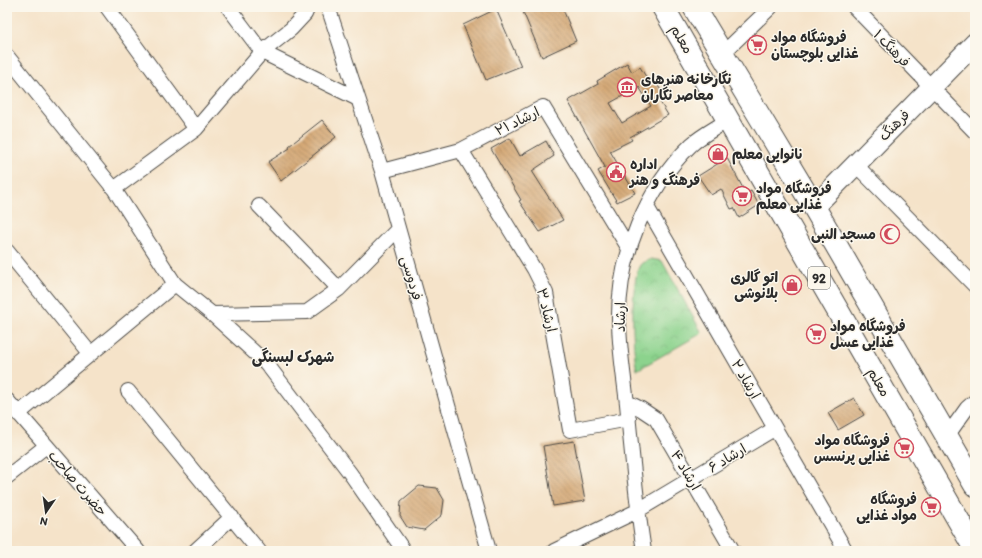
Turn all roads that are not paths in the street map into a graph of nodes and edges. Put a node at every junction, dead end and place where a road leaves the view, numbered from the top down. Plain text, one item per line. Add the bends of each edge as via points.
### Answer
1 (107, 7) edge
2 (228, 7) edge
3 (308, 7) edge
4 (328, 7) edge
5 (663, 7) edge
6 (694, 7) edge
7 (771, 7) edge
8 (854, 7) edge
9 (975, 43) edge
10 (262, 52) junction
11 (721, 55) junction
12 (7, 56) edge
13 (931, 88) junction
14 (358, 99) junction
15 (728, 120) junction
16 (196, 129) junction
17 (975, 132) edge
18 (461, 150) junction
19 (855, 164) junction
20 (382, 171) junction
21 (114, 189) junction
22 (259, 206) dead end
23 (647, 207) junction
24 (814, 207) junction
25 (787, 222) junction
26 (398, 229) junction
27 (628, 247) junction
28 (7, 251) edge
29 (175, 284) junction
30 (975, 286) edge
31 (339, 288) junction
32 (212, 314) junction
33 (90, 353) junction
34 (128, 391) dead end
35 (7, 400) edge
36 (975, 401) edge
37 (627, 402) junction
38 (18, 414) junction
39 (629, 419) junction
40 (774, 429) junction
41 (947, 436) junction
42 (46, 446) junction
43 (7, 477) edge
44 (692, 479) junction
45 (975, 485) edge
46 (637, 511) junction
47 (232, 517) junction
48 (975, 549) edge
49 (138, 551) edge
50 (195, 551) edge
51 (259, 551) edge
52 (404, 551) edge
53 (489, 551) edge
54 (554, 551) edge
55 (644, 551) edge
56 (733, 551) edge
57 (846, 551) edge

1 - 16 street
2 - 10 street
3 - 10 street via 291,29
4 - 14 street, فردوسی
5 - 15 main road, معلم / 92
6 - 11 main road, معلم / 92
7 - 11 street
8 - 13 street, فرهنگ ۱
9 - 13 street, فرهنگ
10 - 14 street
10 - 16 street
11 - 24 main road, معلم / 92
12 - 21 street
13 - 17 street, فرهنگ ۱
13 - 19 street, فرهنگ
14 - 20 street, فردوسی
15 - 23 street, ارشاد via 691,145 669,169
15 - 25 main road, معلم / 92
16 - 21 street
18 - 20 street, ارشاد ۲۱
18 - 27 street, ارشاد ۲۱ via 543,107
18 - 39 street, ارشاد ۳ via 546,293 570,430
19 - 24 street, فرهنگ
19 - 30 street
20 - 26 street, فردوسی
21 - 29 street
22 - 31 street
23 - 27 street, ارشاد
23 - 40 street, ارشاد ۲
24 - 25 main road
24 - 41 main road, معلم / 92
25 - 48 main road, معلم / 92
26 - 31 street
26 - 53 street, فردوسی
27 - 37 street, ارشاد via 618,319
28 - 33 street
29 - 32 street
29 - 33 street
31 - 32 street via 307,312
32 - 52 street via 266,363 350,473
33 - 38 street
34 - 47 street
35 - 38 street, حضرت صاحب
36 - 41 street
37 - 39 street, ارشاد
37 - 44 street, ارشاد ۴ via 656,419
38 - 42 street, حضرت صاحب
39 - 46 street, ارشاد
40 - 44 street, ارشاد ۶
40 - 57 street, ارشاد ۲
41 - 45 main road, معلم / 92
42 - 43 street
42 - 49 street, حضرت صاحب
44 - 46 street, ارشاد ۶
44 - 56 street, ارشاد ۴
46 - 54 street, ارشاد ۶
46 - 55 street, ارشاد
47 - 50 street
47 - 51 street

